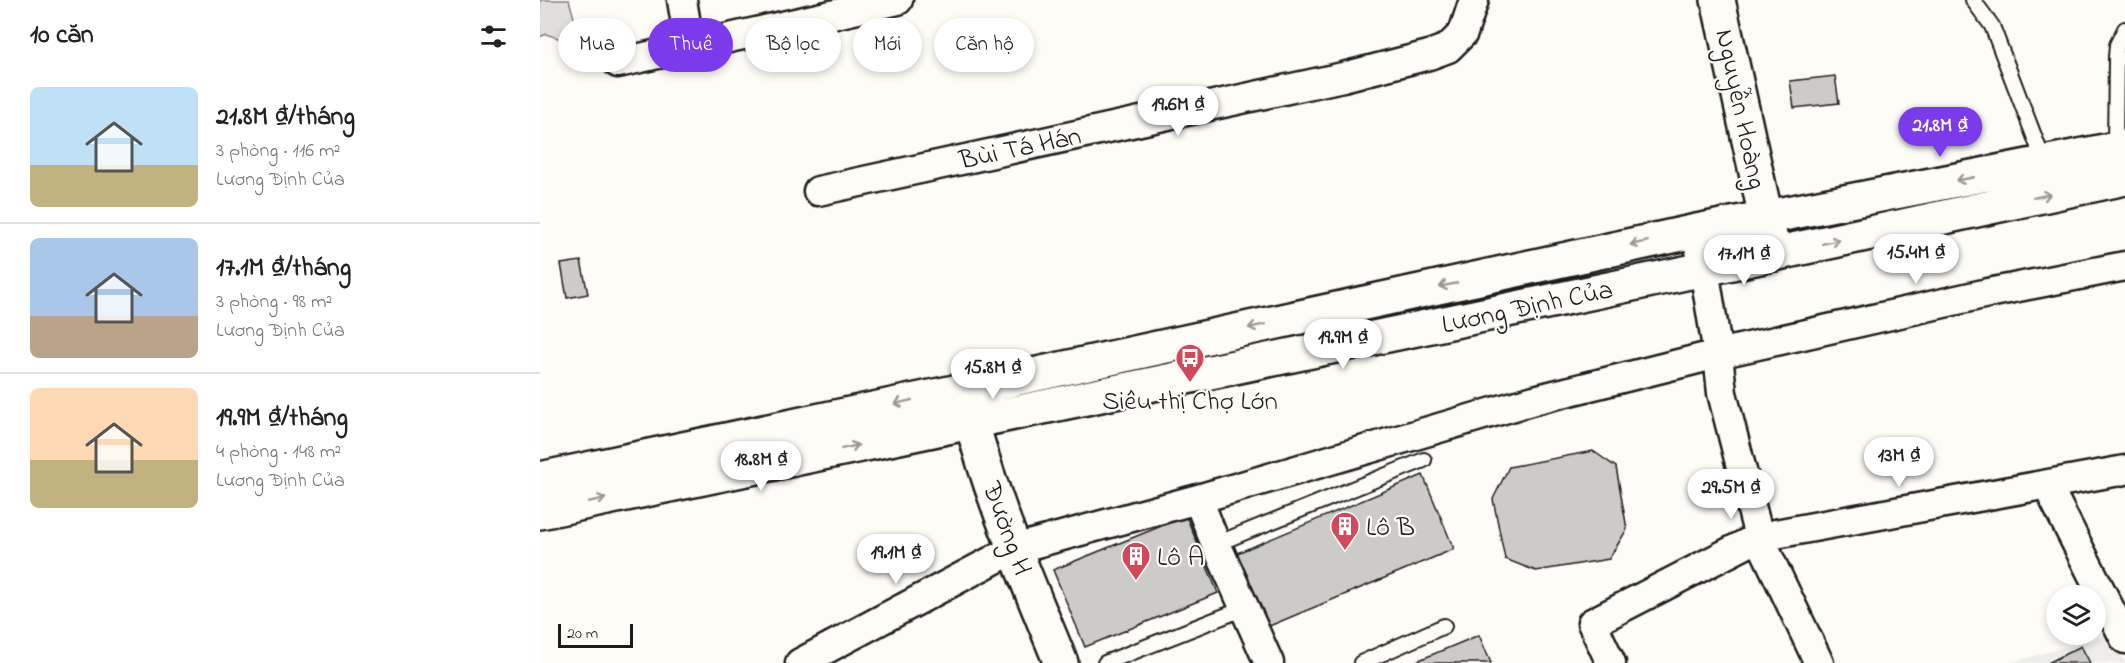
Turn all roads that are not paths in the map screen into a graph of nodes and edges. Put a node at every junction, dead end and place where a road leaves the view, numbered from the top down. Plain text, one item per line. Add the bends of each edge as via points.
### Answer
1 (682, 0) edge
2 (898, 0) edge
3 (1474, 0) edge
4 (1718, 0) edge
5 (1973, 0) edge
6 (685, 18) edge
7 (2125, 29) edge
8 (733, 38) edge
9 (2122, 158) edge
10 (2045, 164) junction
11 (818, 191) dead end
12 (1766, 218) junction
13 (1696, 231) junction
14 (1774, 254) junction
15 (2125, 266) edge
16 (1704, 269) junction
17 (1718, 354) junction
18 (964, 390) junction
19 (972, 422) junction
20 (1425, 460) dead end
21 (2125, 470) edge
22 (540, 479) edge
23 (2047, 485) junction
24 (1198, 499) junction
25 (540, 512) edge
26 (1759, 537) junction
27 (1216, 544) junction
28 (1014, 549) junction
29 (1245, 608) junction
30 (1444, 626) dead end
31 (2125, 639) edge
32 (800, 663) edge
33 (1061, 663) edge
34 (1105, 663) edge
35 (1269, 663) edge
36 (1361, 663) edge
37 (1611, 663) edge
38 (1819, 663) edge

1 - 6 street
2 - 8 street
3 - 11 street, Bùi Tá Hán via 1463,33 1448,48 1429,56
4 - 12 main road, Nguyễn Hoàng
5 - 10 lane via 1992,26
7 - 9 lane via 2116,57
9 - 10 main road, Lương Định Của
14 -> 9 main road, Lương Định Của
10 -> 12 main road, Lương Định Của
12 - 13 main road, Lương Định Của
12 - 14 main road, Nguyễn Hoàng
13 - 16 street
13 -> 18 main road, Lương Định Của
14 - 16 main road, Lương Định Của
15 - 17 street
16 - 17 street
16 - 19 main road, Lương Định Của
17 - 24 street via 1534,400
17 - 26 street via 1722,393
18 - 19 main road, Đường H
18 -> 22 main road, Lương Định Của
25 -> 19 main road, Lương Định Của
19 - 28 main road, Đường H
20 - 27 lane
21 - 23 street
23 - 26 street
23 - 31 street
24 - 27 street
24 - 28 street
26 - 37 street via 1592,623
26 - 38 street
27 - 29 street
28 - 32 street
28 - 33 main road, Đường H
29 - 34 lane
29 - 35 street
30 - 36 lane

